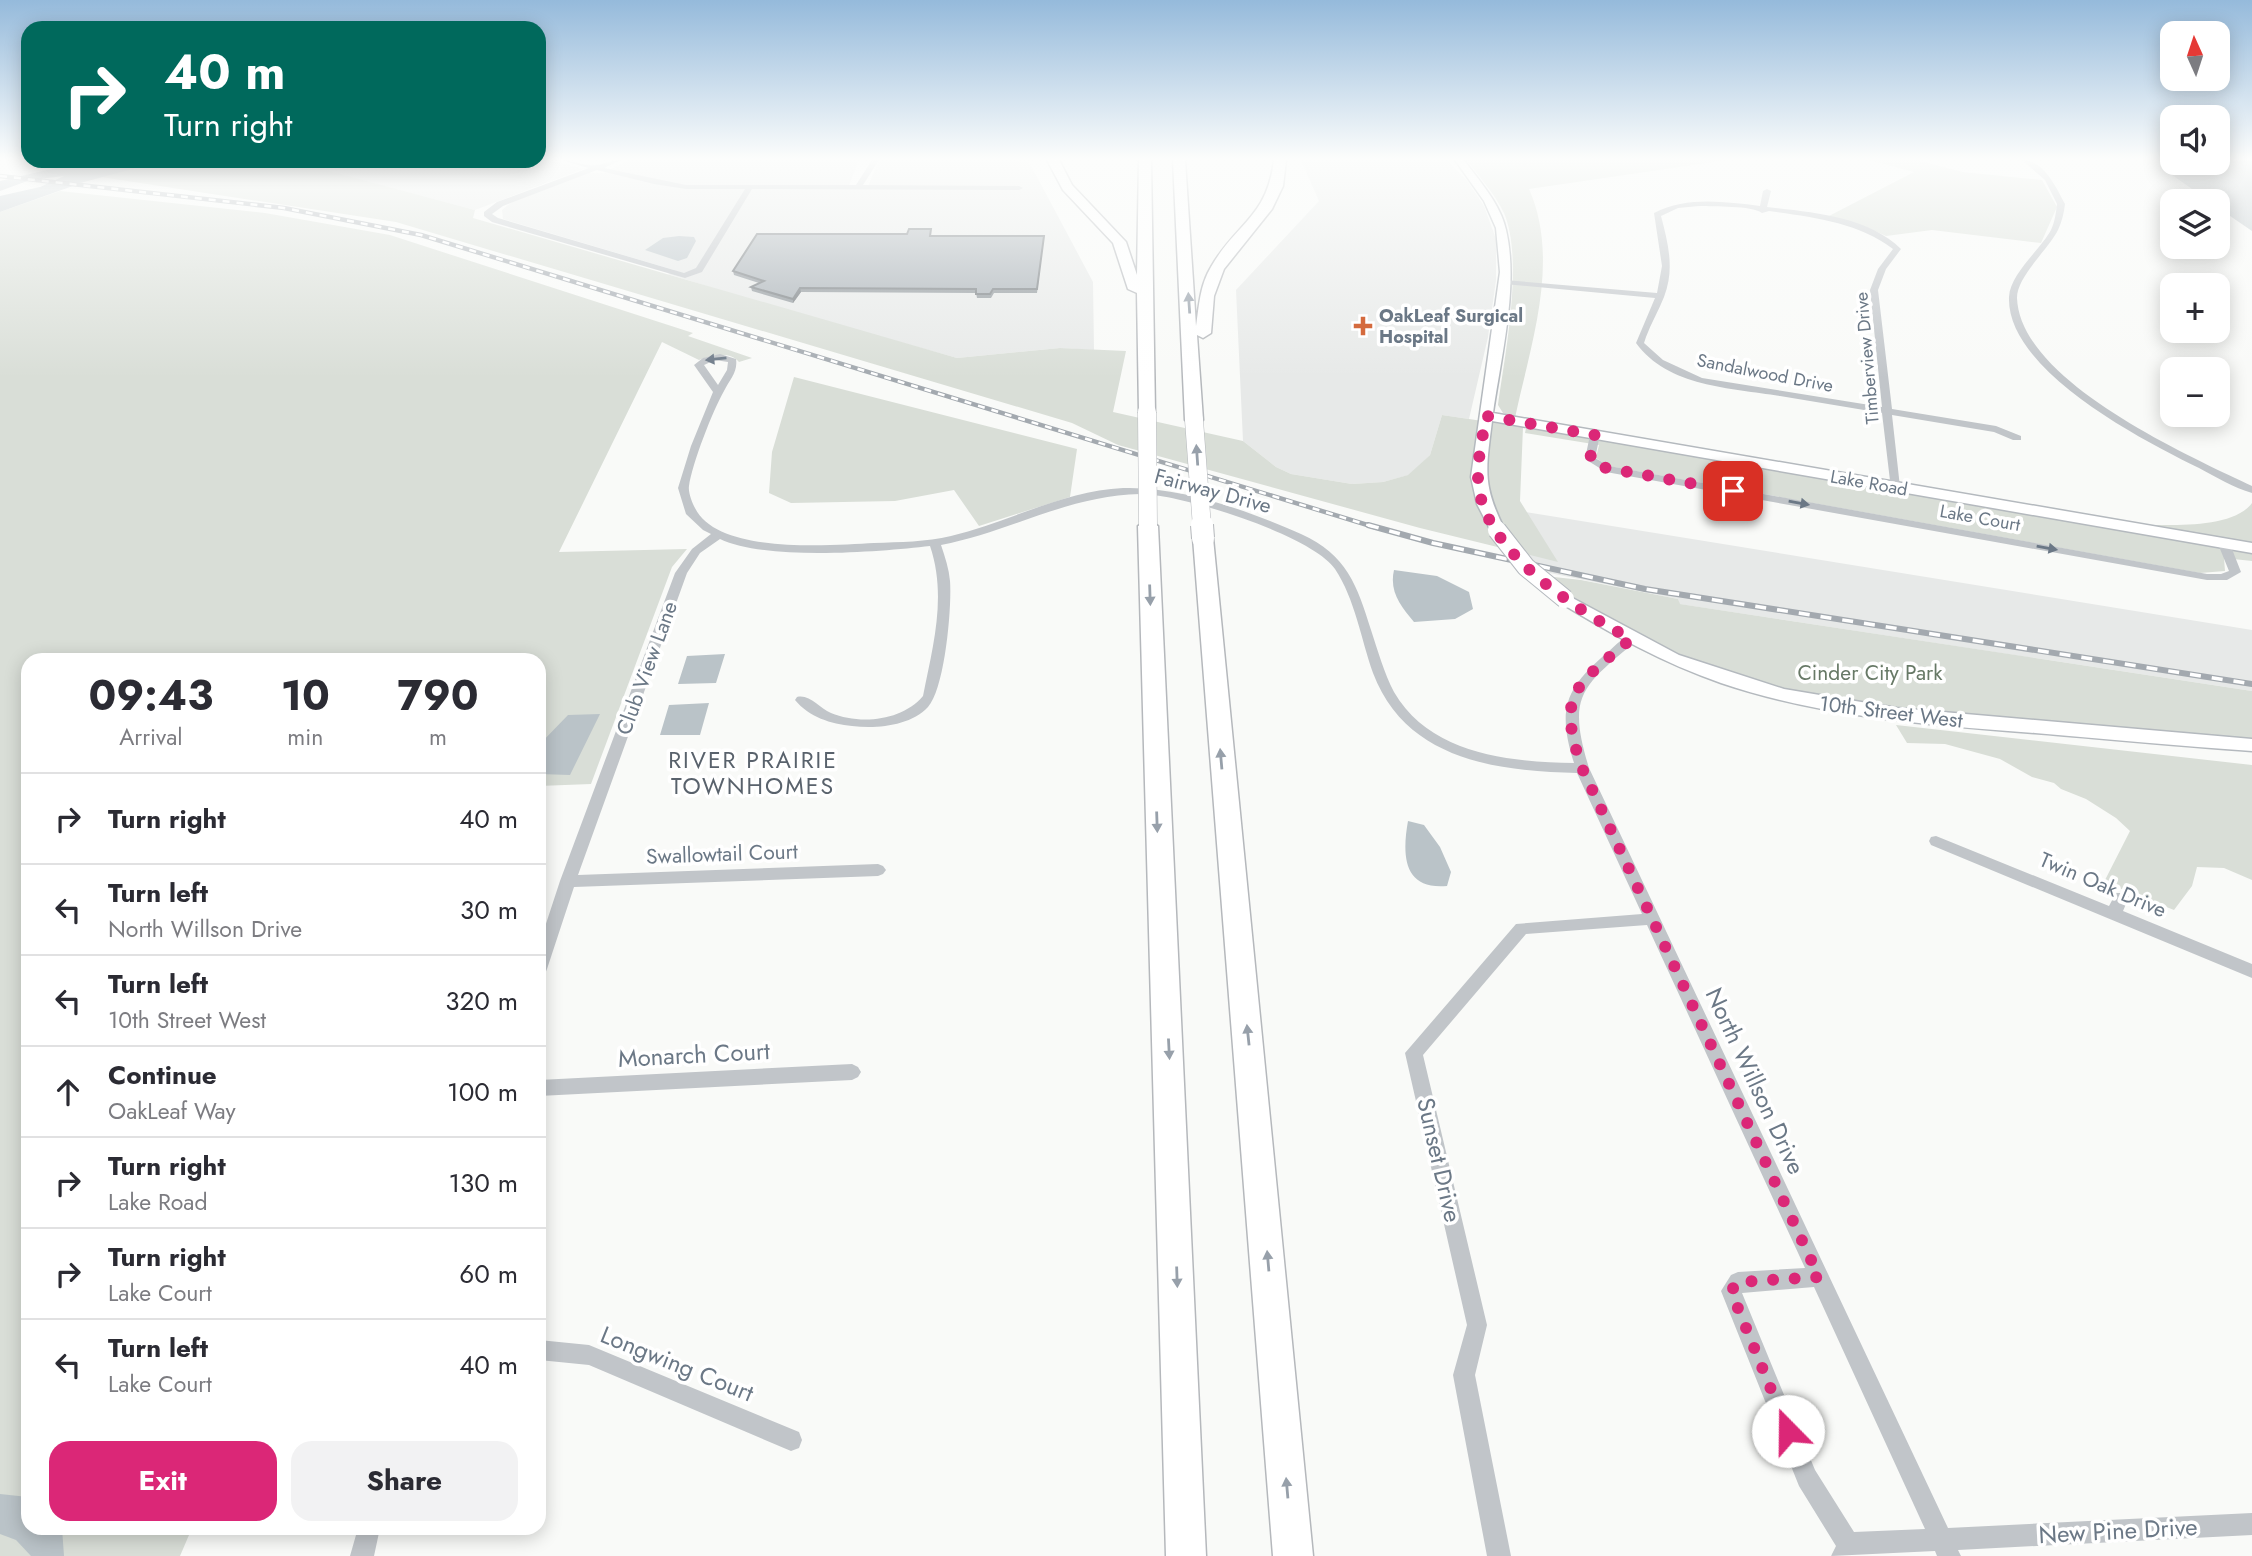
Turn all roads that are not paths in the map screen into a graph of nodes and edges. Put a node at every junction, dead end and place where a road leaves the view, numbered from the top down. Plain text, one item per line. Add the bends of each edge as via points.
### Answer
1 (536, 233) edge
2 (722, 233) edge
3 (1110, 233) edge
4 (1145, 233) edge
5 (1184, 233) edge
6 (1245, 233) edge
7 (1501, 233) edge
8 (1661, 233) edge
9 (1872, 233) edge
10 (2053, 233) edge
11 (1504, 282) junction
12 (1660, 296) junction
13 (1144, 313) junction
14 (1194, 374) junction
15 (718, 392) dead end
16 (1886, 411) junction
17 (1486, 416) junction
18 (1595, 435) junction
19 (2017, 438) dead end
20 (1895, 487) junction
21 (2252, 490) edge
22 (719, 534) junction
23 (935, 543) junction
24 (2224, 544) junction
25 (2252, 548) edge
26 (1631, 639) junction
27 (802, 700) dead end
28 (2251, 746) edge
29 (1582, 768) junction
30 (1936, 841) dead end
31 (878, 870) dead end
32 (568, 881) junction
33 (2121, 897) dead end
34 (2114, 913) junction
35 (1653, 919) junction
36 (546, 948) edge
37 (2252, 971) edge
38 (852, 1072) dead end
39 (546, 1088) edge
40 (1819, 1277) junction
41 (546, 1351) edge
42 (791, 1440) dead end
43 (2252, 1524) edge
44 (367, 1535) edge
45 (1945, 1548) edge
46 (1846, 1550) edge
47 (362, 1556) edge
48 (1186, 1556) edge
49 (1293, 1556) edge
50 (1499, 1556) edge

1 - 2 street via 685,276 699,270
3 - 13 highway via 1119,242
4 - 13 highway
14 -> 5 highway
6 - 14 highway via 1225,255 1211,282
7 - 11 street, 10th Street West
8 - 12 street, Sandalwood Drive via 1669,262
9 - 16 street, Timberview Drive via 1897,249 1874,290
10 - 21 street via 2014,292 2017,320 2032,346 2069,385 2113,418
11 - 12 street
11 - 17 street, 10th Street West
12 - 16 street, Sandalwood Drive via 1640,343 1648,355 1672,369 1700,380
13 -> 48 highway, bridge via 1158,859 1171,1086
49 -> 14 highway, bridge via 1203,538
15 - 22 street via 683,488 692,513
16 - 19 street via 1996,429
16 - 20 street, Timberview Drive
17 - 18 street, Lake Road
17 - 26 street, 10th Street West, bridge via 1478,477 1497,530 1526,567 1565,599
18 - 20 street, Lake Road
18 -> 24 street, Lake Court via 1590,459 1606,468 2207,577 2223,578 2235,572
20 - 24 street, Lake Road
22 - 23 street, Fairway Drive via 739,542 795,549
22 - 32 street, Club View Lane via 696,551 681,573
23 - 27 street via 943,572 943,621 929,697 923,707 898,719 846,721 828,718
23 - 29 street, Fairway Drive via 1086,498 1129,491 1173,496 1286,532 1325,551 1341,570 1384,683 1413,724 1450,747 1494,762
24 - 25 street, Lake Road
26 - 28 street, 10th Street West via 1731,680 1844,709
26 - 29 street, North Willson Drive via 1591,673 1570,705 1571,736
29 - 35 street, North Willson Drive
30 - 34 street, Twin Oak Drive
31 - 32 street, Swallowtail Court
32 - 36 street, Club View Lane
33 - 34 street
34 - 37 street, Twin Oak Drive
35 - 40 street, North Willson Drive
35 - 50 street, Sunset Drive via 1522,928 1414,1053 1477,1325 1464,1375
38 - 39 street, Monarch Court
40 - 45 street, North Willson Drive
40 - 46 street via 1738,1282 1731,1291 1807,1478
41 - 42 street, Longwing Court via 589,1355
43 - 45 street, New Pine Drive
44 - 47 street
45 - 46 street

